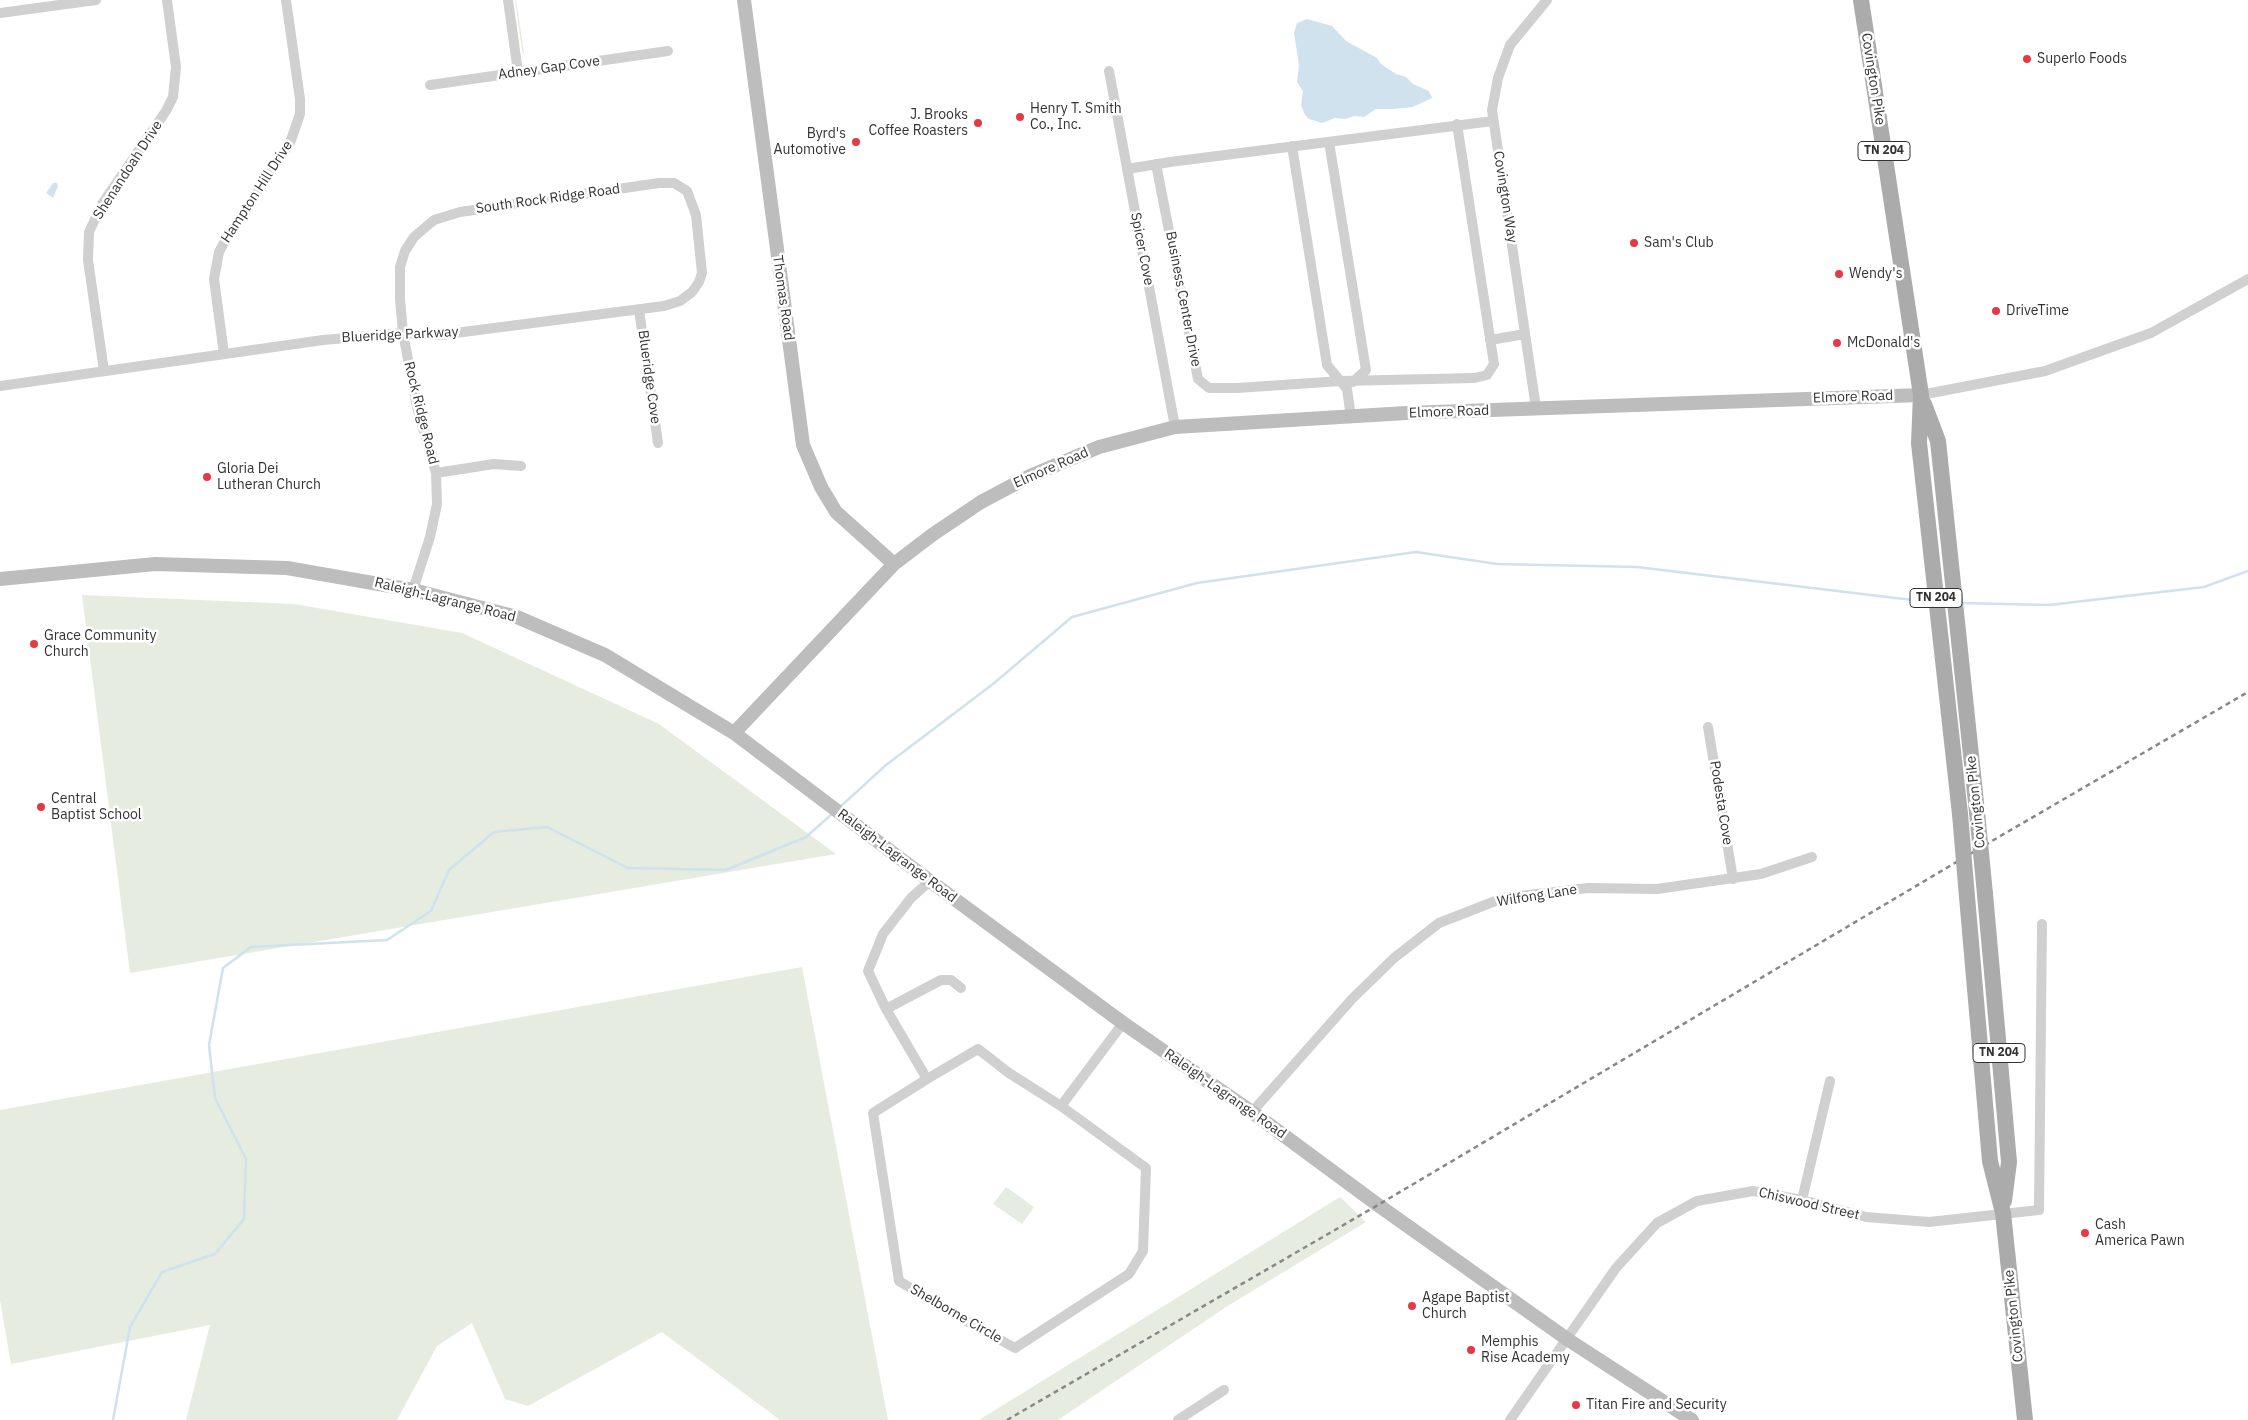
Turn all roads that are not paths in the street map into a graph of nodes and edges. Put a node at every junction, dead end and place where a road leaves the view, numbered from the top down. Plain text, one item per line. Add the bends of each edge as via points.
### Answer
1 (96, 0) edge
2 (167, 0) edge
3 (286, 0) edge
4 (508, 0) edge
5 (744, 0) edge
6 (1547, 0) edge
7 (1861, 0) edge
8 (0, 14) edge
9 (668, 51) dead end
10 (1109, 71) dead end
11 (518, 72) junction
12 (430, 85) dead end
13 (1493, 121) junction
14 (1456, 124) junction
15 (1329, 142) junction
16 (1292, 146) junction
17 (1156, 164) junction
18 (1127, 169) junction
19 (687, 191) joint
20 (414, 237) joint
21 (2248, 279) edge
22 (639, 310) junction
23 (403, 333) junction
24 (1525, 334) junction
25 (1490, 340) junction
26 (224, 354) junction
27 (104, 371) junction
28 (1348, 384) junction
29 (0, 386) edge
30 (1921, 395) junction
31 (1536, 408) junction
32 (1351, 417) junction
33 (1175, 427) junction
34 (658, 443) dead end
35 (521, 466) dead end
36 (436, 474) junction
37 (894, 564) junction
38 (0, 579) edge
39 (413, 590) junction
40 (1708, 727) dead end
41 (734, 733) junction
42 (1812, 857) dead end
43 (1733, 879) junction
44 (930, 881) junction
45 (2042, 924) dead end
46 (962, 988) dead end
47 (886, 1009) junction
48 (1123, 1023) junction
49 (927, 1079) junction
50 (1830, 1081) dead end
51 (1061, 1106) junction
52 (1252, 1112) junction
53 (1802, 1200) junction
54 (2003, 1213) junction
55 (1567, 1340) junction
56 (1224, 1390) dead end
57 (1178, 1420) edge
58 (1510, 1420) edge
59 (1692, 1420) edge
60 (2025, 1420) edge

1 - 8 street
2 - 27 street, Shenandoah Drive via 176,67 173,97 102,204 89,232 88,260
3 - 26 street, Hampton Hill Drive via 300,114 290,143 219,252 214,279
4 - 11 street
5 - 37 main road, Thomas Road via 803,445 836,512
6 - 13 street, Covington Way via 1510,46 1498,78
7 - 30 main road, Covington Pike / TN 204
9 - 11 street, Adney Gap Cove
10 - 18 street, Spicer Cove
11 - 12 street, Adney Gap Cove
13 - 14 street
13 - 24 street, Covington Way
14 - 15 street
14 - 25 street
15 - 16 street
15 - 28 street via 1366,370
16 - 17 street
16 - 28 street via 1327,365
17 - 18 street
17 - 28 street, Business Center Drive via 1198,379 1209,388
18 - 33 street, Spicer Cove
19 - 20 street, South Rock Ridge Road via 674,183 659,183 460,212 434,220
19 - 22 street, Blueridge Parkway via 696,215 702,264 699,282 680,301
20 - 23 street, Rock Ridge Road via 400,266
21 - 30 street, Elmore Road via 2151,333 2063,365
22 - 23 street, Blueridge Parkway via 440,336
22 - 34 street, Blueridge Cove
23 - 26 street, Blueridge Parkway
23 - 36 street, Rock Ridge Road via 417,407
24 - 25 street
24 - 31 street, Covington Way
25 - 28 street, Business Center Drive via 1494,364 1487,375
26 - 27 street, Blueridge Parkway
27 - 29 street, Blueridge Parkway
28 - 32 street
30 - 31 main road, Elmore Road
30 - 54 main road, Covington Pike / TN 204, bridge via 1919,443 1960,814 1990,1161
30 - 54 main road, Covington Pike / TN 204, bridge via 1938,442 1977,812 2009,1162
31 - 32 main road, Elmore Road
32 - 33 main road, Elmore Road
33 - 37 main road, Elmore Road via 1099,447 1030,476 981,502
35 - 36 street via 494,464
36 - 39 street, Rock Ridge Road via 436,504 430,537
37 - 41 main road, Elmore Road
38 - 39 main road, Raleigh-Lagrange Road via 155,564 287,568
39 - 41 main road, Raleigh-Lagrange Road via 517,617 605,655
40 - 43 street, Podesta Cove
41 - 44 main road, Raleigh-Lagrange Road
42 - 43 street, Wilfong Lane via 1761,874
43 - 52 street, Wilfong Lane via 1657,890 1588,888 1503,898 1439,923 1394,958 1352,999
44 - 47 street via 901,909 883,934 872,958 868,971
44 - 48 main road, Raleigh-Lagrange Road
45 - 54 street, Chiswood Street via 2039,1210
46 - 47 street via 951,980 940,980
47 - 49 street
48 - 51 street
48 - 52 main road, Raleigh-Lagrange Road
49 - 51 street, Shelborne Circle via 978,1049
49 - 51 street, Shelborne Circle via 873,1113 899,1281 1015,1348 1129,1274 1143,1251 1146,1168
50 - 53 street
52 - 55 main road, Raleigh-Lagrange Road
53 - 54 street, Chiswood Street via 1866,1217 1929,1222
53 - 55 street, Chiswood Street via 1753,1191 1697,1201 1657,1223 1616,1268
54 - 60 main road, Covington Pike / TN 204
55 - 58 street, Chiswood Street
55 - 59 main road, Raleigh-Lagrange Road
56 - 57 street

